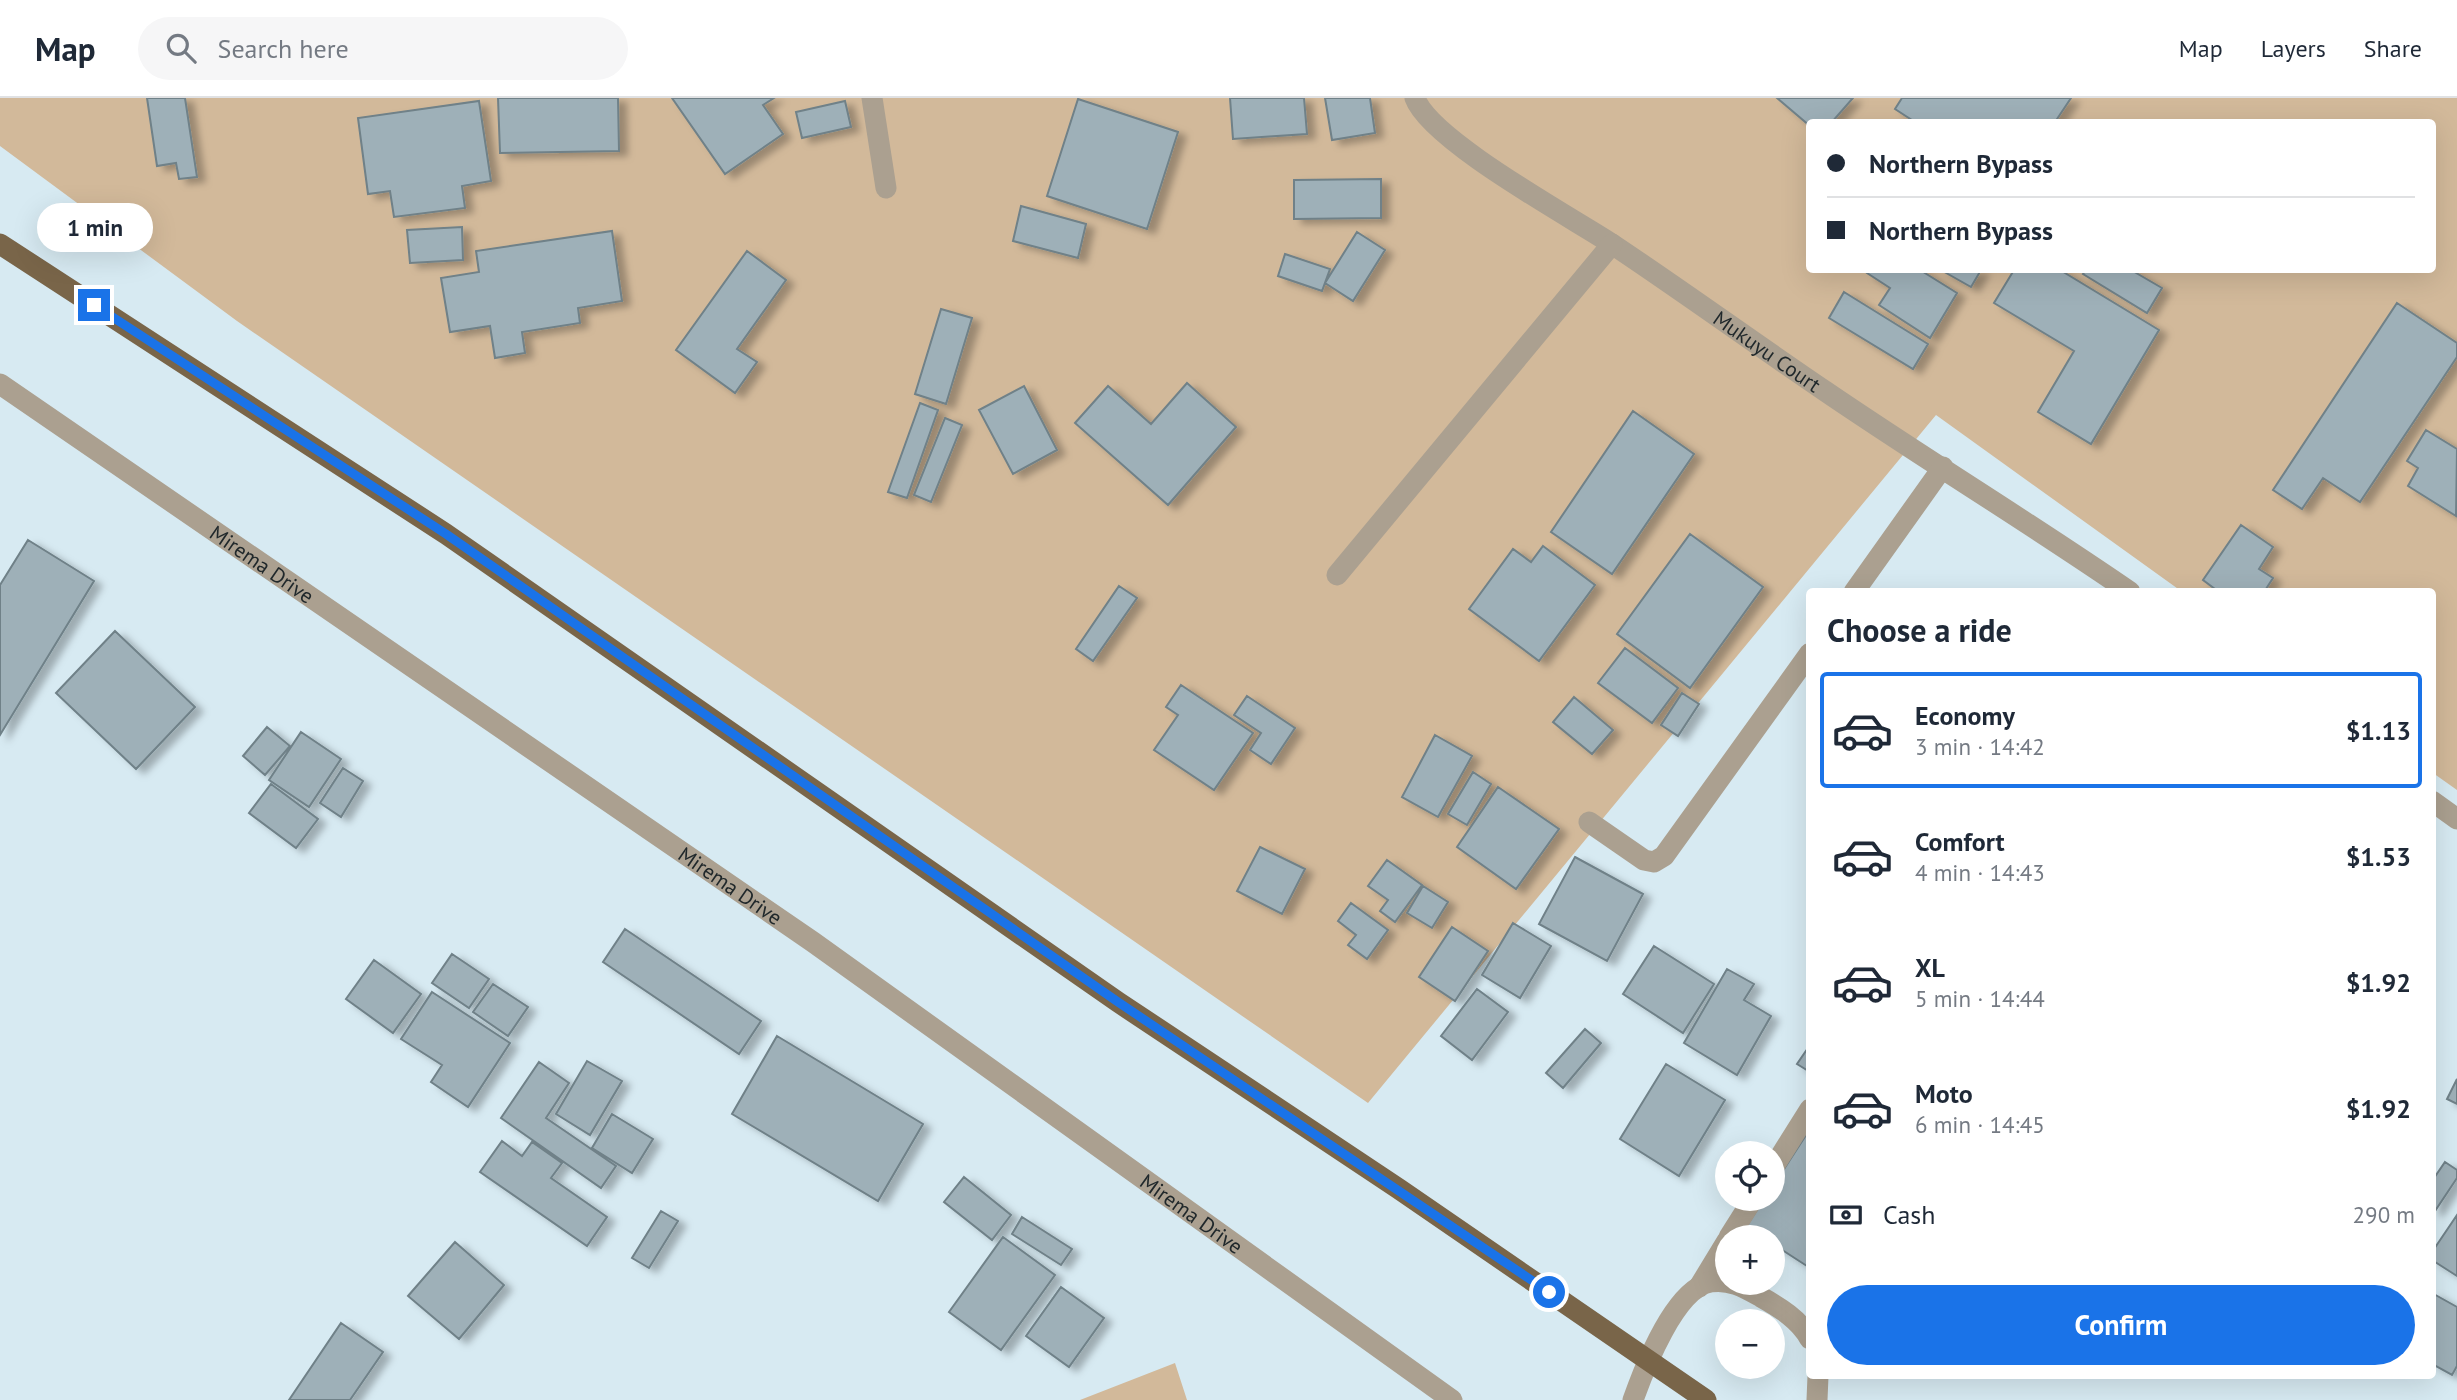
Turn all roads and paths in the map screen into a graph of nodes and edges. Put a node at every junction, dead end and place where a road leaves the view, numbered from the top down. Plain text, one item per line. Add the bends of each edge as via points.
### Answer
1 (873, 98) edge
2 (1415, 98) edge
3 (886, 188) dead end
4 (0, 244) edge
5 (1612, 244) junction
6 (0, 384) edge
7 (1943, 467) junction
8 (1337, 575) dead end
9 (1857, 588) edge
10 (2124, 588) edge
11 (1806, 659) edge
12 (2436, 804) edge
13 (2457, 819) edge
14 (1588, 822) dead end
15 (1806, 1115) edge
16 (1785, 1149) edge
17 (1715, 1261) edge
18 (1699, 1287) junction
19 (1806, 1335) edge
20 (1647, 1362) junction
21 (1818, 1379) edge
22 (1452, 1400) edge
23 (1633, 1400) edge
24 (1706, 1400) edge
25 (1817, 1400) edge

1 - 3 street
2 - 5 street, Mukuyu Court via 1433,126
4 - 20 main road via 446,534 1118,1002
5 - 7 street, Mukuyu Court
5 - 8 street
6 - 22 street, Mirema Drive via 813,942
7 - 9 street
7 - 10 street, Mukuyu Court
11 - 14 street via 1664,856 1654,862 1644,860
12 - 13 street
15 - 16 street
17 - 18 street
18 - 19 street via 1711,1282 1737,1284 1778,1306
18 - 20 street via 1685,1298
20 - 23 street
20 - 24 main road
21 - 25 street

